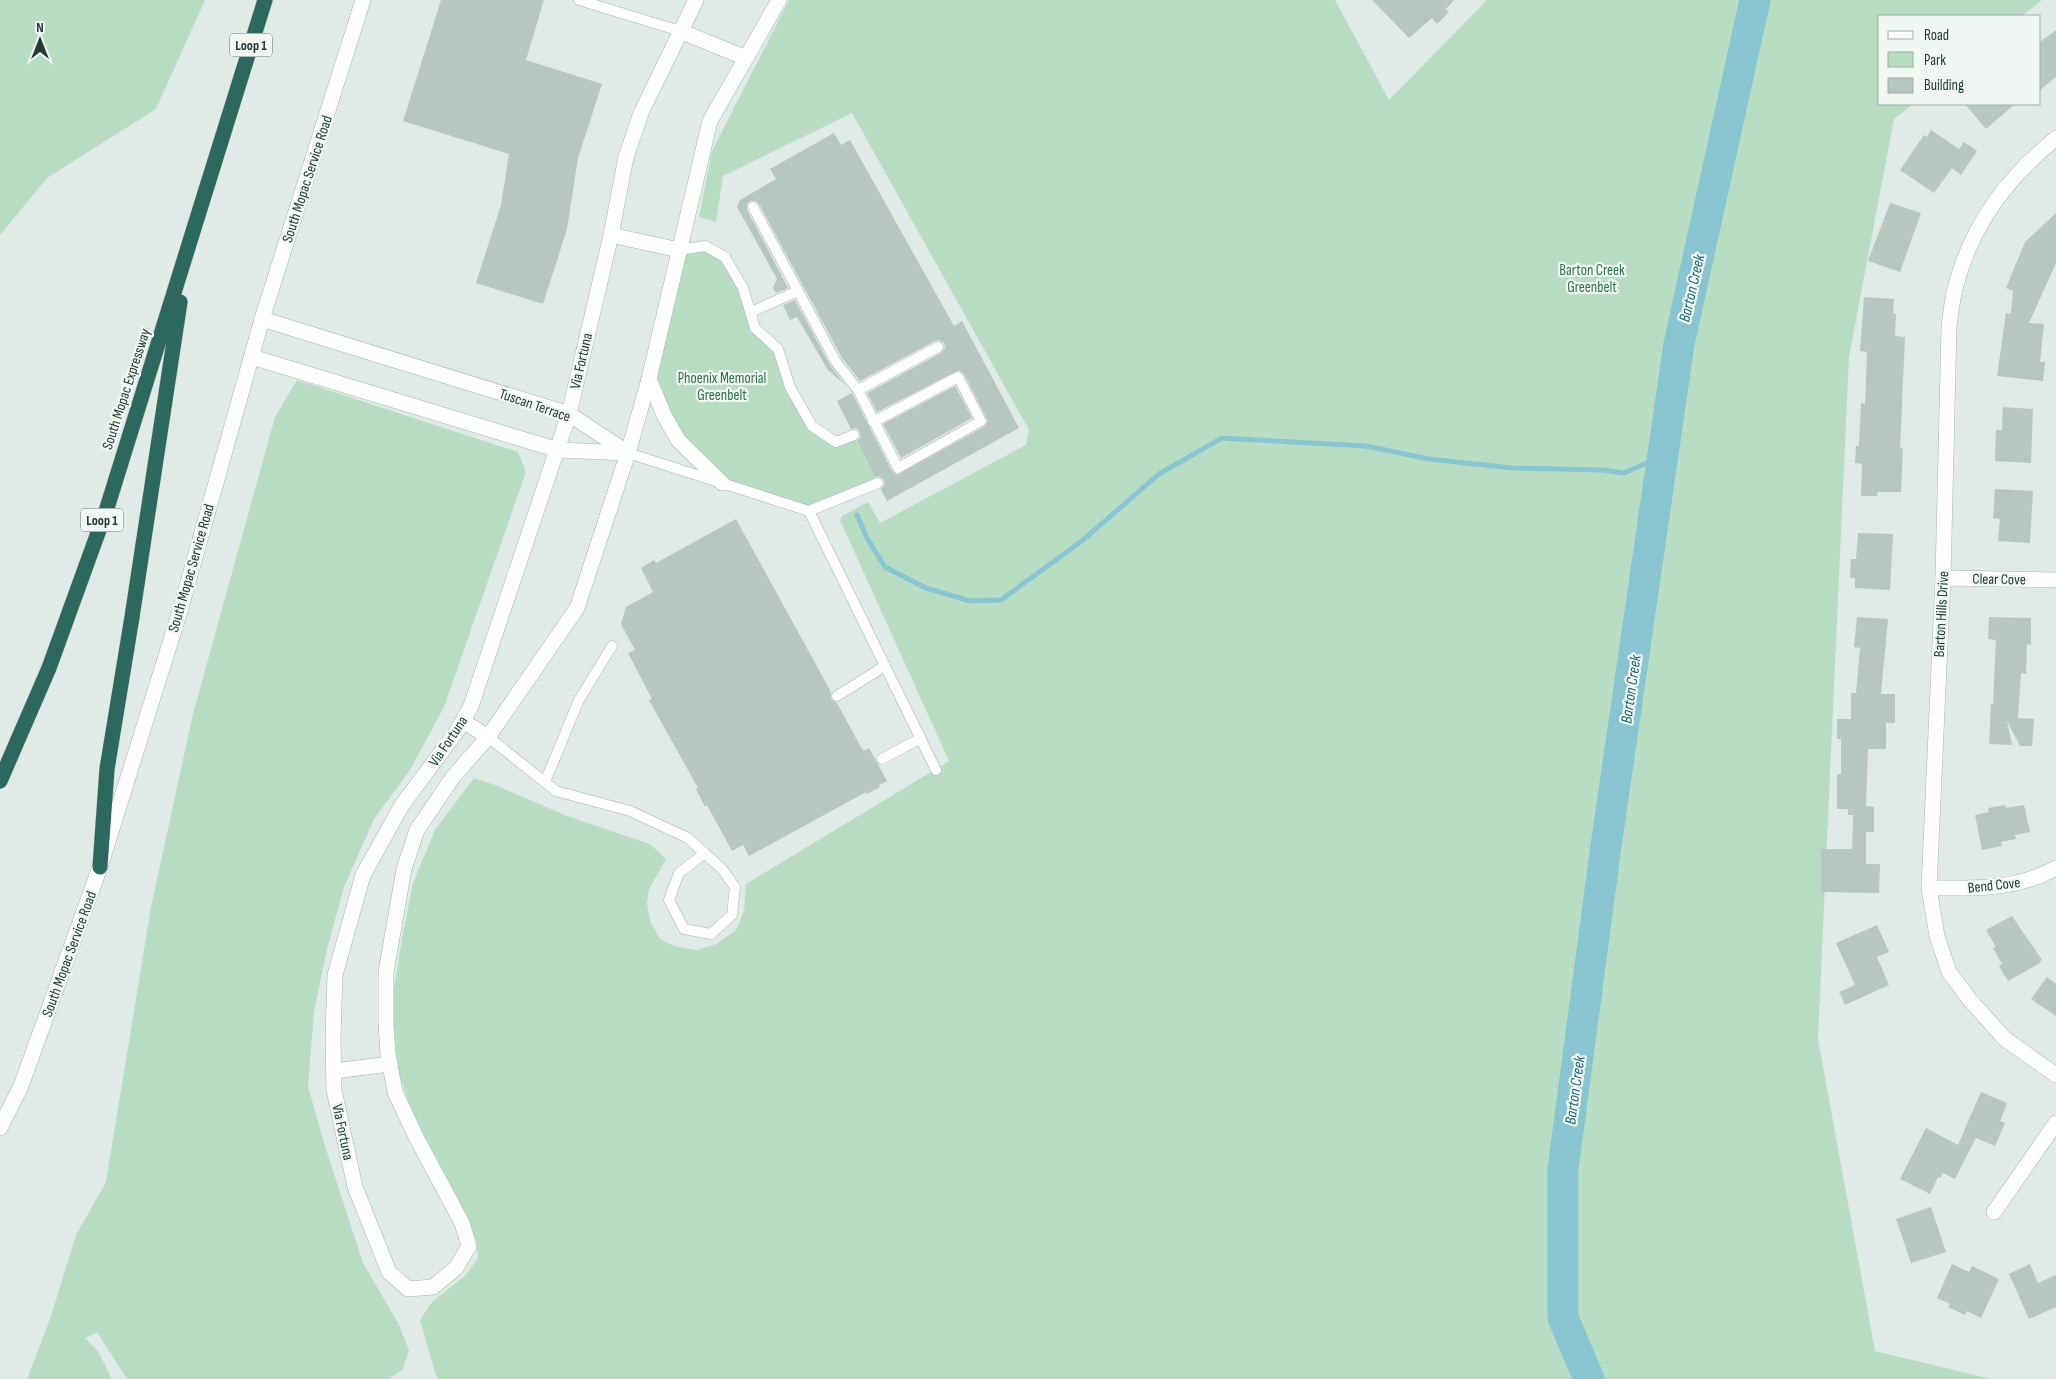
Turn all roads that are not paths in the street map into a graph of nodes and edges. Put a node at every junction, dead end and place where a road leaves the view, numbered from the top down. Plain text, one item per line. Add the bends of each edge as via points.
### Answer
1 (265, 0) edge
2 (364, 0) edge
3 (578, 0) edge
4 (696, 0) edge
5 (779, 0) edge
6 (680, 31) junction
7 (746, 58) junction
8 (2056, 138) edge
9 (752, 206) dead end
10 (611, 235) junction
11 (679, 250) junction
12 (187, 253) junction
13 (798, 291) junction
14 (751, 312) junction
15 (262, 319) junction
16 (938, 347) dead end
17 (252, 357) junction
18 (649, 379) junction
19 (858, 390) junction
20 (569, 414) junction
21 (873, 422) junction
22 (854, 435) dead end
23 (558, 450) junction
24 (628, 453) junction
25 (722, 483) junction
26 (878, 484) dead end
27 (809, 511) junction
28 (1943, 578) junction
29 (2056, 580) edge
30 (612, 646) dead end
31 (885, 666) junction
32 (837, 696) dead end
33 (463, 721) junction
34 (488, 737) junction
35 (920, 738) junction
36 (882, 759) dead end
37 (936, 770) dead end
38 (0, 781) edge
39 (545, 782) junction
40 (705, 853) junction
41 (100, 867) junction
42 (2056, 868) edge
43 (1928, 888) junction
44 (390, 1064) junction
45 (334, 1071) junction
46 (2056, 1075) edge
47 (2056, 1122) edge
48 (0, 1128) edge
49 (1994, 1212) dead end

1 - 12 highway, South Mopac Expressway / Loop 1
2 - 15 street, South Mopac Service Road
3 - 6 lane
4 - 6 street, Via Fortuna
5 - 7 street, Via Fortuna
6 - 7 street
6 - 10 street, Via Fortuna via 641,113 626,157
7 - 11 street, Via Fortuna via 710,121
8 - 28 street, Barton Hills Drive via 2028,161 1986,213 1956,285 1949,326
9 - 13 lane
10 - 11 street
10 - 20 street, Via Fortuna
11 - 14 lane via 705,246 725,257 743,288
11 - 18 street, Via Fortuna
12 - 38 highway, South Mopac Expressway / Loop 1 via 107,508 49,668
12 - 41 highway via 107,769
13 - 14 lane
13 - 19 lane via 836,362
14 - 22 lane via 756,328 778,349 790,387 812,426 836,442
15 - 17 street, South Mopac Service Road
15 - 20 street, Tuscan Terrace
16 - 19 lane
17 - 23 street
17 - 41 street, South Mopac Service Road via 180,611
18 - 24 street, Via Fortuna
18 - 25 street via 678,440
19 - 21 lane
20 - 23 street, Via Fortuna
20 - 24 street, Tuscan Terrace
21 - 21 lane via 898,468 982,421 958,377
23 - 24 street
23 - 33 street, Via Fortuna via 471,706
24 - 25 lane
24 - 34 street, Via Fortuna via 577,608
25 - 27 lane
26 - 27 lane
27 - 31 lane
28 - 29 street, Clear Cove
28 - 43 street, Barton Hills Drive
30 - 39 lane via 579,700
31 - 32 lane
31 - 35 lane
33 - 34 street
33 - 45 street, Via Fortuna via 402,805 364,875 335,975
34 - 39 lane
34 - 44 street, Via Fortuna via 453,777 417,830 404,869 386,972
35 - 36 lane
35 - 37 lane
39 - 40 lane via 556,790 630,811 688,838
40 - 40 lane via 722,868 735,887 732,915 711,934 684,929 669,900 679,872
41 - 48 street, South Mopac Service Road via 24,1078
42 - 43 street, Bend Cove via 2021,884 1985,889
43 - 46 street, Barton Hills Drive via 1937,936 1949,972 2005,1038
44 - 45 street
44 - 45 street, Via Fortuna via 395,1092 462,1222 469,1246 456,1268 433,1287 408,1289 389,1272 355,1187 334,1090
47 - 49 street

